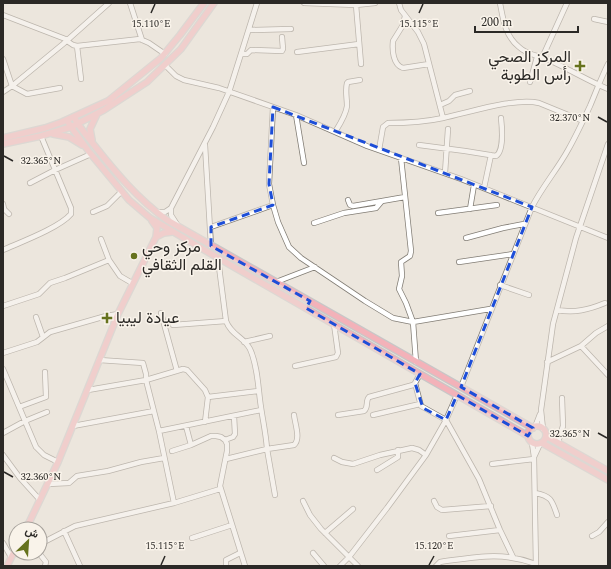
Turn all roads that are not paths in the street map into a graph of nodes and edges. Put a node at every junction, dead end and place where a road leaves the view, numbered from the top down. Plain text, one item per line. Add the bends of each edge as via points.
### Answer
1 (109, 3) edge
2 (130, 3) edge
3 (204, 3) edge
4 (214, 3) edge
5 (257, 3) edge
6 (304, 3) edge
7 (375, 3) edge
8 (400, 3) edge
9 (500, 3) edge
10 (567, 3) edge
11 (356, 5) junction
12 (3, 15) edge
13 (405, 16) junction
14 (594, 19) dead end
15 (608, 22) edge
16 (291, 28) dead end
17 (249, 30) junction
18 (282, 37) dead end
19 (68, 40) junction
20 (142, 40) junction
21 (359, 44) junction
22 (77, 46) junction
23 (298, 52) dead end
24 (165, 54) junction
25 (241, 54) junction
26 (537, 57) junction
27 (542, 58) junction
28 (3, 59) edge
29 (361, 64) dead end
30 (430, 64) junction
31 (608, 64) edge
32 (165, 65) junction
33 (80, 79) dead end
34 (360, 80) dead end
35 (530, 82) dead end
36 (598, 85) junction
37 (12, 86) junction
38 (60, 88) dead end
39 (608, 88) edge
40 (470, 91) dead end
41 (3, 92) edge
42 (229, 92) junction
43 (440, 105) junction
44 (273, 107) junction
45 (98, 113) junction
46 (296, 116) junction
47 (74, 117) junction
48 (443, 118) junction
49 (501, 118) dead end
50 (67, 120) junction
51 (583, 121) junction
52 (78, 124) junction
53 (71, 127) junction
54 (448, 129) dead end
55 (335, 132) junction
56 (49, 134) junction
57 (41, 136) junction
58 (3, 138) edge
59 (205, 143) junction
60 (3, 144) edge
61 (608, 144) edge
62 (94, 145) junction
63 (419, 145) dead end
64 (447, 148) junction
65 (379, 150) junction
66 (91, 153) junction
67 (491, 155) junction
68 (401, 158) junction
69 (304, 163) dead end
70 (56, 170) junction
71 (445, 173) junction
72 (30, 183) dead end
73 (474, 185) junction
74 (484, 188) junction
75 (122, 192) junction
76 (405, 197) junction
77 (348, 200) dead end
78 (382, 201) junction
79 (3, 204) edge
80 (273, 205) junction
81 (497, 205) dead end
82 (532, 207) junction
83 (171, 208) junction
84 (470, 209) junction
85 (154, 211) junction
86 (93, 212) dead end
87 (438, 213) dead end
88 (9, 214) dead end
89 (150, 218) junction
90 (314, 223) dead end
91 (524, 224) junction
92 (580, 226) junction
93 (210, 227) junction
94 (182, 229) junction
95 (173, 232) junction
96 (156, 237) junction
97 (466, 238) dead end
98 (608, 238) edge
99 (101, 239) dead end
100 (212, 246) junction
101 (3, 250) edge
102 (513, 254) junction
103 (218, 259) junction
104 (110, 260) junction
105 (460, 262) dead end
106 (315, 267) junction
107 (276, 282) junction
108 (132, 283) junction
109 (500, 285) junction
110 (529, 295) dead end
111 (310, 301) junction
112 (605, 303) dead end
113 (3, 306) edge
114 (306, 308) junction
115 (490, 309) junction
116 (557, 310) junction
117 (161, 313) dead end
118 (118, 314) junction
119 (36, 317) dead end
120 (226, 321) junction
121 (413, 322) junction
122 (334, 324) junction
123 (172, 325) dead end
124 (608, 326) edge
125 (270, 336) dead end
126 (43, 337) junction
127 (244, 342) junction
128 (581, 346) junction
129 (3, 353) edge
130 (99, 360) junction
131 (416, 362) junction
132 (547, 362) junction
133 (295, 366) dead end
134 (3, 369) edge
135 (177, 371) junction
136 (45, 372) dead end
137 (420, 374) junction
138 (608, 375) edge
139 (146, 380) junction
140 (416, 383) junction
141 (460, 387) junction
142 (88, 390) junction
143 (258, 391) junction
144 (457, 395) junction
145 (208, 397) junction
146 (562, 398) dead end
147 (420, 404) junction
148 (19, 407) junction
149 (261, 410) junction
150 (541, 410) junction
151 (154, 411) junction
152 (47, 412) dead end
153 (294, 415) dead end
154 (338, 415) dead end
155 (373, 415) dead end
156 (234, 416) junction
157 (446, 420) junction
158 (25, 421) junction
159 (205, 422) junction
160 (73, 426) junction
161 (186, 426) junction
162 (534, 427) junction
163 (543, 429) junction
164 (159, 432) junction
165 (3, 433) edge
166 (528, 436) junction
167 (546, 436) junction
168 (225, 440) junction
169 (558, 442) junction
170 (532, 443) junction
171 (541, 444) junction
172 (191, 445) junction
173 (267, 449) junction
174 (398, 450) junction
175 (172, 451) dead end
176 (3, 455) edge
177 (426, 455) junction
178 (164, 458) junction
179 (334, 458) dead end
180 (534, 458) junction
181 (226, 459) junction
182 (58, 462) junction
183 (492, 464) dead end
184 (377, 470) dead end
185 (608, 471) edge
186 (608, 480) edge
187 (48, 484) junction
188 (220, 489) junction
189 (535, 493) junction
190 (275, 495) dead end
191 (40, 500) junction
192 (303, 501) dead end
193 (434, 501) dead end
194 (174, 503) junction
195 (491, 506) junction
196 (353, 509) dead end
197 (557, 515) dead end
198 (30, 521) edge
199 (608, 522) edge
200 (232, 525) junction
201 (500, 530) junction
202 (64, 531) junction
203 (325, 533) junction
204 (449, 536) dead end
205 (592, 536) dead end
206 (192, 538) dead end
207 (48, 540) edge
208 (240, 553) junction
209 (313, 553) dead end
210 (349, 557) junction
211 (513, 557) junction
212 (536, 565) edge
213 (80, 566) edge
214 (226, 566) edge
215 (244, 566) edge
216 (324, 566) edge
217 (340, 566) edge
218 (358, 566) edge
219 (436, 566) edge

1 - 19 street
2 - 20 street
3 - 24 main road
4 - 32 main road via 181,48
5 - 17 street
6 - 11 street
7 - 11 street
8 - 13 street
9 - 26 street via 504,25 509,34 519,48
10 - 27 street
11 - 21 street
12 - 19 street
13 - 30 street via 421,38
13 - 30 street via 403,25 393,41 396,63 403,68
14 - 15 street
16 - 17 street
17 - 25 street
18 - 25 street via 282,51 251,50 247,54
19 - 22 street
19 - 37 street
20 - 22 street
20 - 24 street
21 - 23 street
21 - 29 street
22 - 33 street
24 - 47 main road via 108,101
25 - 42 street
26 - 27 street
26 - 35 street
27 - 36 street
28 - 37 street
30 - 43 street
31 - 36 street
32 - 42 street via 184,80
32 - 45 main road via 147,82
34 - 55 street via 347,83 347,107
36 - 39 street
36 - 51 street
37 - 38 street via 27,94
37 - 41 street
40 - 43 street via 455,95
42 - 44 street
42 - 59 street
43 - 48 street
44 - 46 street
44 - 80 street via 269,184
45 - 52 main road
45 - 62 main road via 90,129
46 - 55 street
46 - 69 street
47 - 50 main road
47 - 52 main road
48 - 51 street via 504,104 532,101
48 - 65 street via 385,124
49 - 67 street via 500,152
50 - 53 main road
50 - 58 main road
51 - 82 street via 560,165 544,185
52 - 53 main road
52 - 62 main road
53 - 56 main road
53 - 66 main road
54 - 64 street
55 - 65 street
56 - 57 main road
56 - 66 main road via 71,138
57 - 60 main road
57 - 70 street
59 - 83 street
59 - 93 street
61 - 92 street
62 - 85 main road via 128,187
63 - 64 street
64 - 67 street
64 - 71 street
65 - 68 street
66 - 70 street
66 - 75 main road
67 - 74 street
68 - 71 street
68 - 76 street
70 - 72 street
70 - 101 street via 71,214 36,236
71 - 73 street
73 - 74 street
73 - 84 street
74 - 82 street
75 - 86 street via 107,206
75 - 89 main road
76 - 78 street
76 - 121 street via 411,254 401,262 399,290
77 - 78 street via 353,206
78 - 90 street via 376,208 344,213
79 - 88 street
80 - 93 street
80 - 106 street via 289,247
81 - 84 street
82 - 91 street
82 - 92 street
83 - 85 street via 163,213
83 - 94 street via 172,217
84 - 87 street
85 - 94 main road
89 - 95 main road
89 - 96 main road via 157,228
91 - 97 street
91 - 102 street
92 - 98 street
92 - 116 street
93 - 100 street
94 - 100 main road
95 - 96 main road
95 - 103 main road
96 - 108 main road
99 - 104 street
100 - 107 main road
102 - 105 street
102 - 109 street
103 - 114 main road
103 - 120 street
104 - 108 street via 120,276
104 - 113 street via 50,283 39,294
106 - 107 street
106 - 121 street via 393,318
107 - 111 main road
108 - 118 main road
109 - 110 street
109 - 115 street
111 - 114 main road
111 - 131 main road
112 - 116 street via 588,310
114 - 122 main road
115 - 121 street
115 - 141 street
116 - 132 street
117 - 135 street
118 - 126 street via 50,332
118 - 130 main road
119 - 126 street
120 - 123 street
120 - 127 street via 233,333
121 - 131 street
122 - 133 street via 338,353 336,357
122 - 137 main road
124 - 128 street
125 - 127 street
126 - 129 street via 37,342
127 - 143 street via 249,348 255,368
128 - 132 street
128 - 138 street
130 - 139 street via 143,363
130 - 142 main road
131 - 141 main road
132 - 150 street
134 - 148 street
135 - 139 street
135 - 145 street via 183,369 190,372
136 - 148 street via 46,397
137 - 140 street
137 - 144 main road
139 - 142 street
139 - 151 street
140 - 147 street
140 - 154 street via 369,397 364,411
141 - 162 main road
142 - 160 main road
143 - 145 street
143 - 149 street
144 - 157 street
144 - 166 main road
145 - 159 street
146 - 169 street via 563,426
147 - 155 street
147 - 157 street
148 - 158 street
149 - 156 street
149 - 173 street
150 - 162 street
150 - 163 street
151 - 160 street
151 - 164 street
152 - 158 street
153 - 173 street via 296,444
156 - 159 street
156 - 168 street via 235,434
157 - 177 street
157 - 195 street via 474,468
158 - 165 street
158 - 182 street via 36,447 44,455
159 - 161 street
160 - 182 main road
161 - 164 street
161 - 172 street
162 - 163 main road
162 - 166 main road
163 - 167 main road
164 - 178 street
166 - 170 main road
167 - 169 main road
167 - 171 main road
168 - 172 street via 211,436
168 - 181 street
169 - 185 main road
170 - 171 main road
170 - 180 street
171 - 180 street
171 - 186 main road
172 - 175 street
173 - 181 street
173 - 190 street
174 - 177 street via 415,448
174 - 179 street via 353,464
174 - 184 street via 398,457
176 - 191 street
177 - 210 street
178 - 187 street via 77,476 69,483
178 - 194 street
180 - 183 street
180 - 189 street
181 - 188 street
182 - 187 main road
187 - 191 main road
188 - 194 street
188 - 200 street
189 - 197 street via 548,497
189 - 212 street
191 - 198 main road
192 - 203 street via 310,515
193 - 195 street via 442,510
194 - 202 street via 75,526
195 - 201 street
196 - 203 street
199 - 205 street
200 - 206 street
200 - 208 street
201 - 204 street
201 - 211 street
202 - 207 street
202 - 213 street
203 - 210 street
208 - 214 street via 226,560
208 - 215 street
209 - 216 street
210 - 217 street
210 - 218 street
211 - 212 street
211 - 219 street via 494,555 440,562

